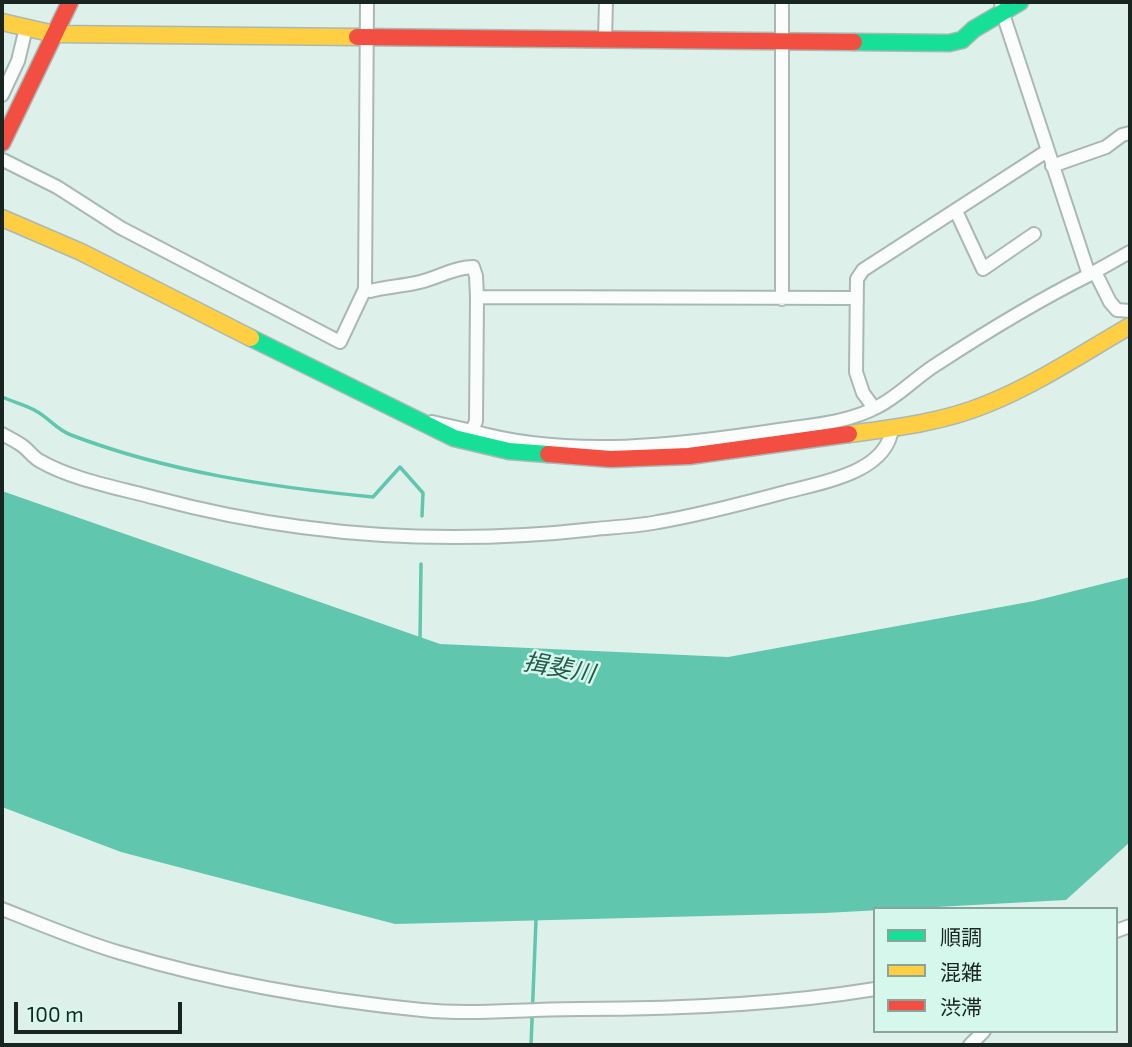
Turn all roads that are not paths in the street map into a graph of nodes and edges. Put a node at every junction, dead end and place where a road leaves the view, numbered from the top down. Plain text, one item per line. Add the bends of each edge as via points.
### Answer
1 (70, 2) edge
2 (367, 2) edge
3 (606, 2) edge
4 (782, 2) edge
5 (1020, 2) edge
6 (1001, 6) edge
7 (2, 22) edge
8 (26, 28) junction
9 (54, 34) junction
10 (367, 38) junction
11 (605, 39) junction
12 (782, 40) junction
13 (2, 94) edge
14 (1130, 133) edge
15 (2, 143) edge
16 (1047, 150) junction
17 (3, 160) edge
18 (1052, 166) junction
19 (956, 211) junction
20 (2, 218) edge
21 (1034, 234) dead end
22 (1130, 252) edge
23 (1092, 273) junction
24 (365, 289) junction
25 (477, 297) junction
26 (856, 298) junction
27 (782, 299) junction
28 (1130, 311) edge
29 (1130, 326) edge
30 (874, 408) junction
31 (426, 426) junction
32 (892, 428) junction
33 (472, 431) junction
34 (2, 434) edge
35 (2, 909) edge
36 (873, 989) edge

1 - 9 street
2 - 10 street
3 - 11 street
4 - 12 street
5 - 6 street
6 - 12 street via 962,40 949,43
6 - 16 street
7 - 8 street
8 - 9 street
8 - 13 street via 18,61
9 - 10 street
9 - 15 street
10 - 11 street
10 - 24 street
11 - 12 street
12 - 27 street
14 - 18 street via 1106,147
16 - 18 street
16 - 19 street
17 - 24 street via 57,187 121,229 340,342
18 - 23 street
19 - 21 street via 982,268
19 - 26 street via 863,270 857,279
20 - 31 street via 81,252
22 - 23 street
23 - 28 street via 1117,310
23 - 30 street via 969,344
24 - 25 street via 417,283 473,267
25 - 27 street
25 - 33 street via 476,421
26 - 27 street
26 - 30 street via 856,372
29 - 32 street via 986,405
30 - 33 street via 833,422 630,447 555,445
31 - 32 street via 509,452 611,459 689,456
31 - 33 street via 432,422
32 - 34 street via 882,454 863,468 733,507 657,523 446,539 331,532 209,512 40,462
35 - 36 street via 110,949 195,972 422,1010 726,1005

